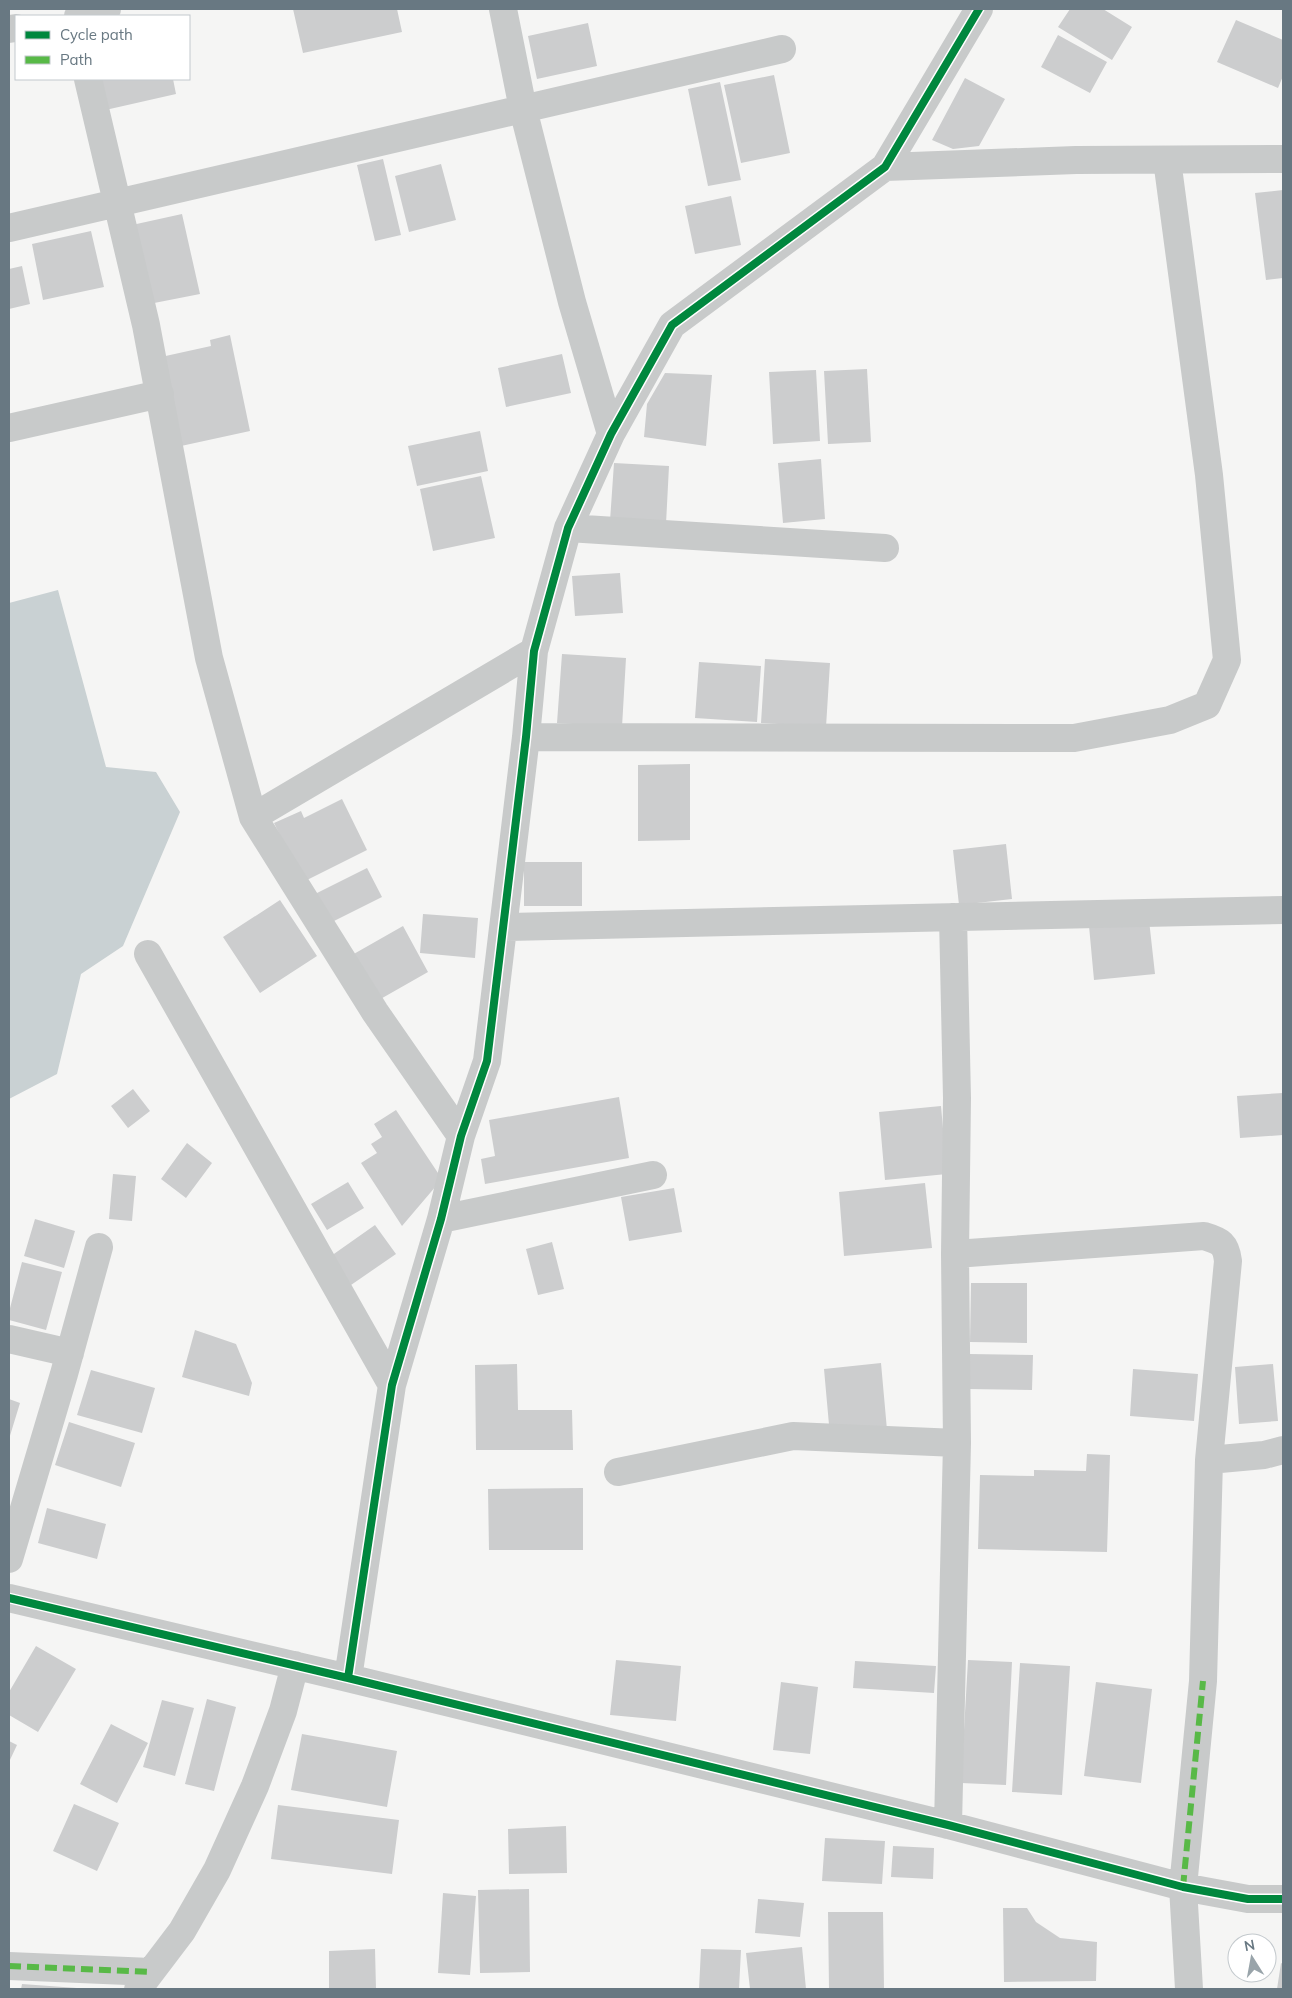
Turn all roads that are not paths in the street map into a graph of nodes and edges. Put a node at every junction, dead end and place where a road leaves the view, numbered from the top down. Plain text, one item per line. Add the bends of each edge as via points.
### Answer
1 (106, 9) edge
2 (503, 9) edge
3 (979, 9) edge
4 (82, 15) edge
5 (782, 49) dead end
6 (88, 80) edge
7 (523, 109) junction
8 (1283, 159) edge
9 (1167, 160) junction
10 (885, 167) junction
11 (117, 204) junction
12 (9, 228) edge
13 (160, 394) junction
14 (9, 428) edge
15 (611, 434) junction
16 (568, 528) junction
17 (885, 548) dead end
18 (534, 651) junction
19 (526, 737) junction
20 (253, 817) junction
21 (1283, 910) edge
22 (953, 917) junction
23 (504, 927) junction
24 (148, 954) dead end
25 (461, 1136) junction
26 (653, 1175) dead end
27 (441, 1219) junction
28 (99, 1247) dead end
29 (955, 1254) junction
30 (9, 1339) edge
31 (70, 1353) junction
32 (392, 1385) junction
33 (956, 1443) junction
34 (1283, 1450) edge
35 (1209, 1460) junction
36 (618, 1472) dead end
37 (9, 1559) edge
38 (9, 1598) edge
39 (295, 1665) junction
40 (348, 1678) junction
41 (948, 1825) junction
42 (1183, 1887) junction
43 (1283, 1899) edge
44 (9, 1966) edge
45 (144, 1981) edge
46 (1188, 1989) edge

1 - 4 street
2 - 7 street
3 - 10 street
5 - 7 street
6 - 11 street
7 - 11 street
7 - 15 street via 572,302
8 - 9 street
9 - 10 street
9 - 19 street via 1209,475 1228,660 1207,705 1170,720 1074,738
10 - 15 street via 672,325
11 - 12 street
11 - 13 street
13 - 14 street
13 - 20 street via 209,658
15 - 16 street
16 - 17 street
16 - 18 street
18 - 19 street
18 - 20 street
19 - 23 street
20 - 25 street via 375,1012
21 - 22 street
22 - 23 street
22 - 29 street via 957,1098
23 - 25 street via 487,1061
24 - 32 street
25 - 27 street
26 - 27 street
27 - 32 street
28 - 31 street
29 - 33 street
29 - 35 street via 1204,1236 1217,1240 1226,1249 1228,1261
30 - 31 street
31 - 37 street
32 - 40 street
33 - 36 street via 793,1436
33 - 41 street
34 - 35 street
35 - 42 street via 1203,1681
38 - 39 street
39 - 40 street
39 - 45 street via 283,1712 255,1786 217,1870 182,1931
40 - 41 street
41 - 42 street
42 - 43 street via 1248,1899
42 - 46 street
44 - 45 street

